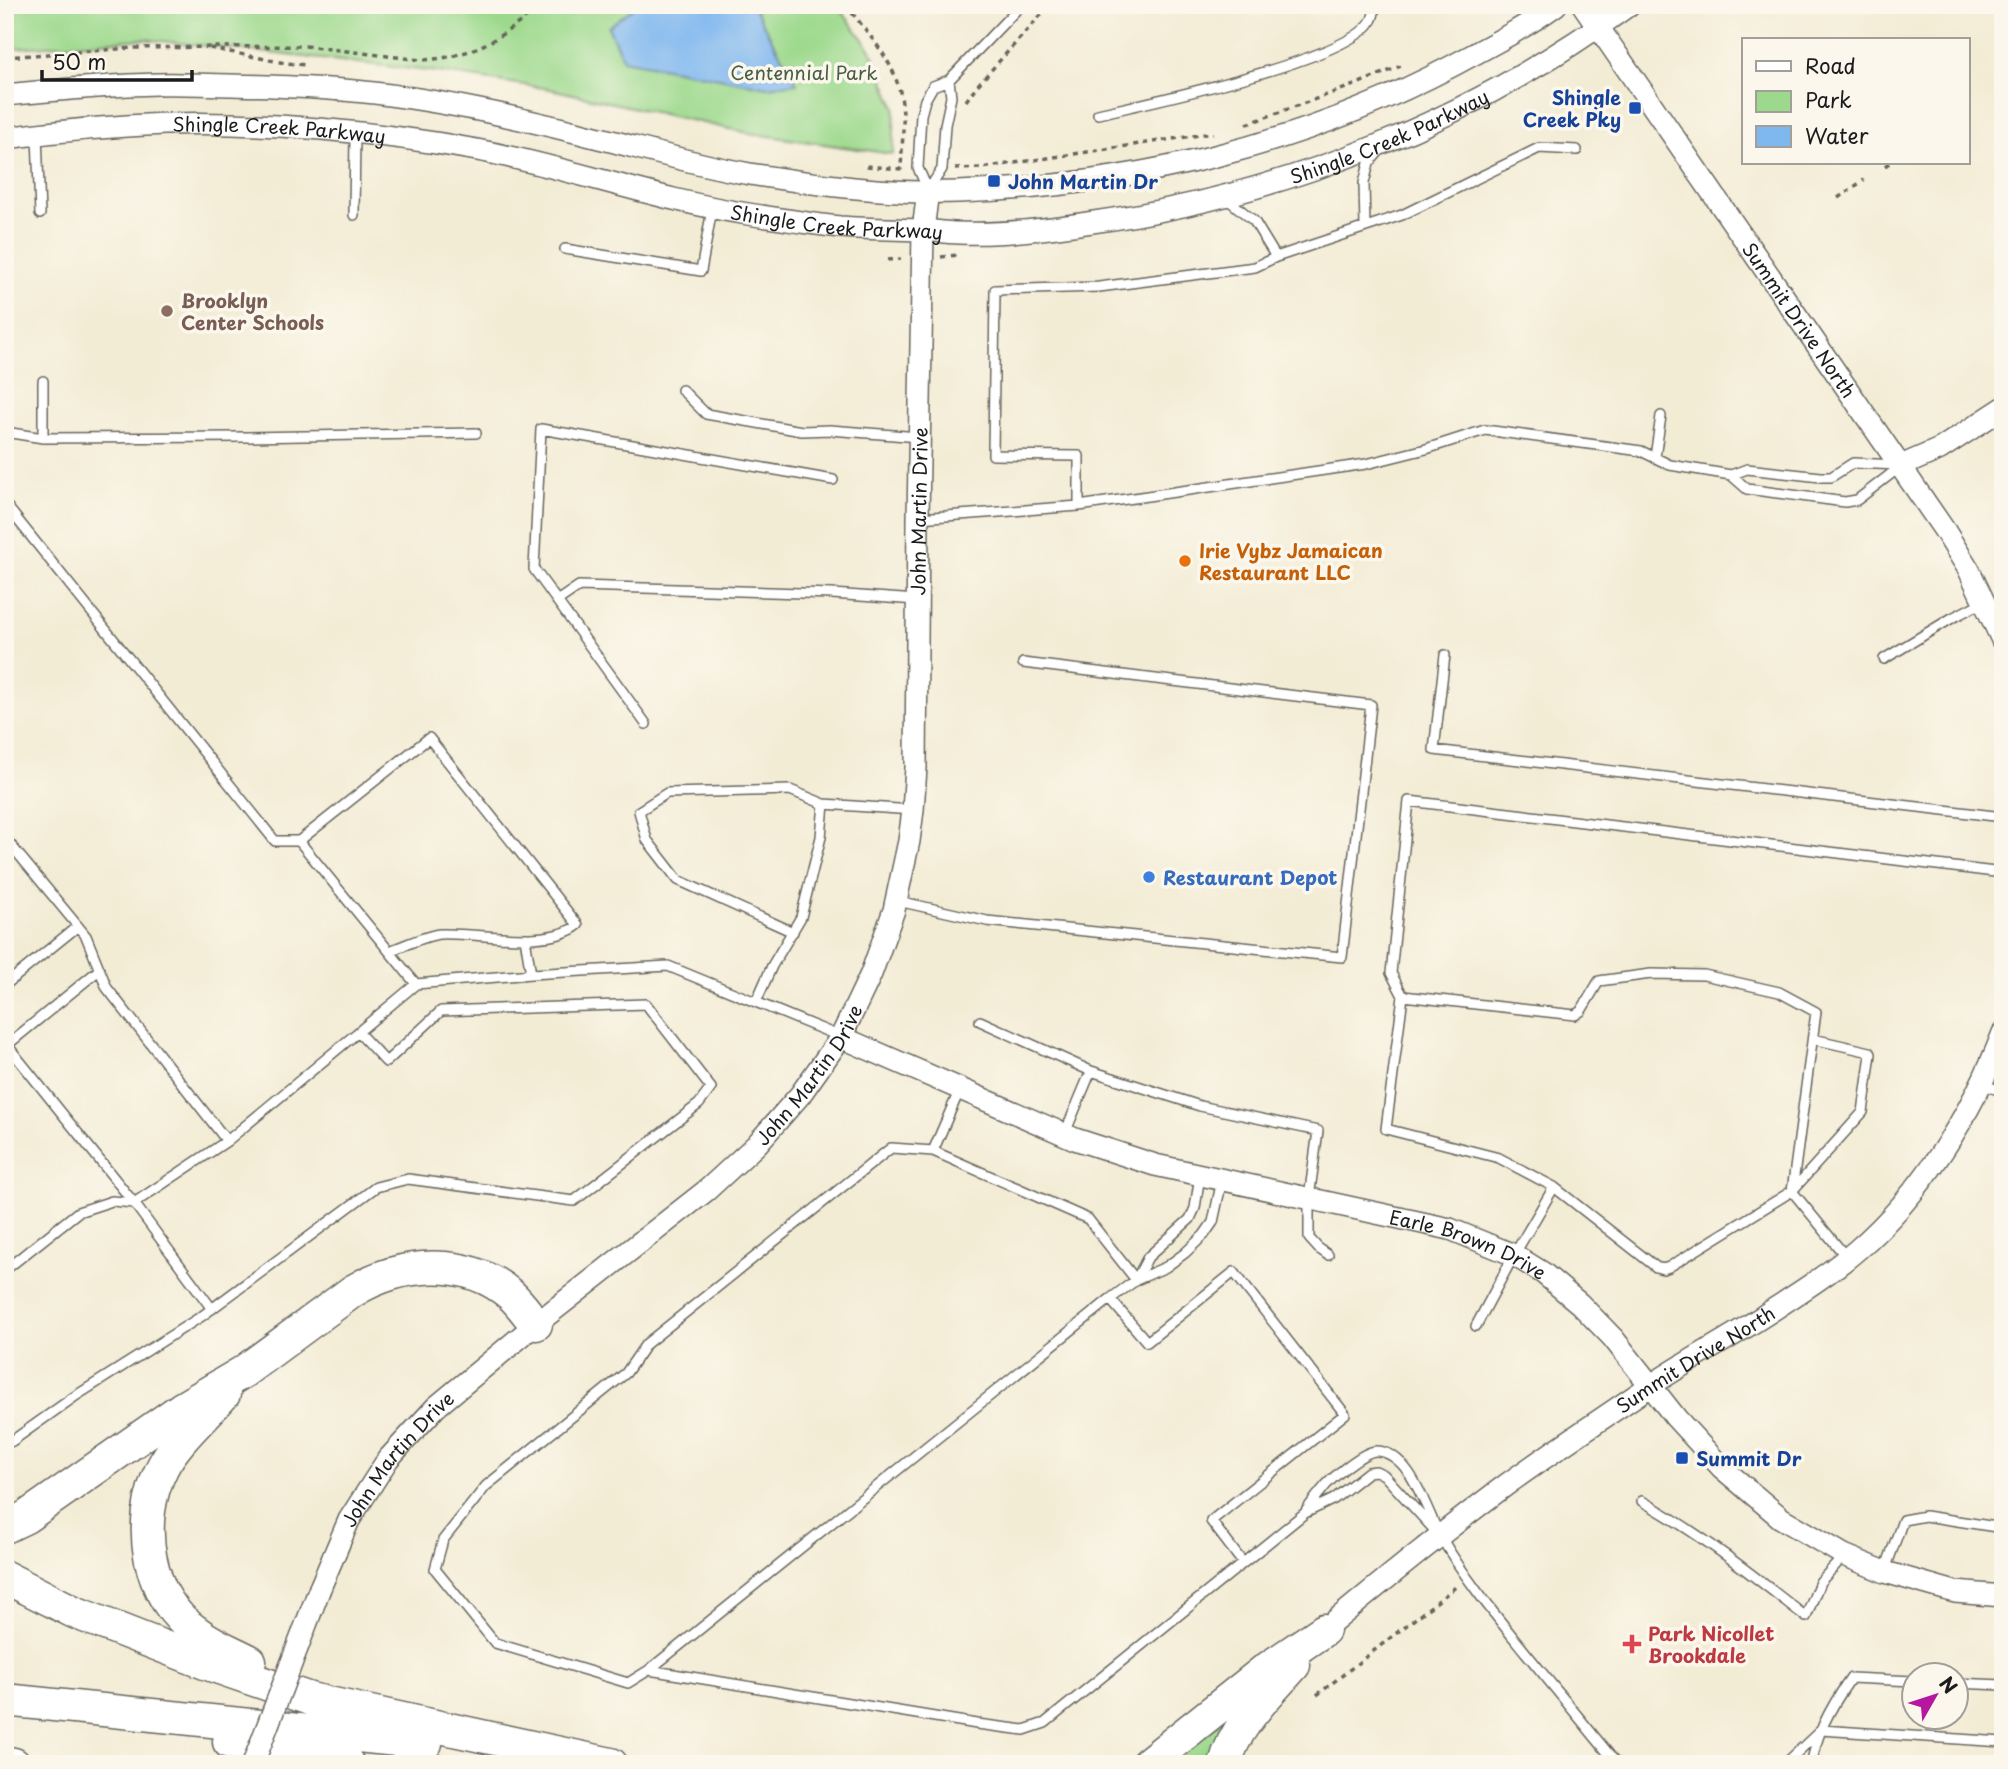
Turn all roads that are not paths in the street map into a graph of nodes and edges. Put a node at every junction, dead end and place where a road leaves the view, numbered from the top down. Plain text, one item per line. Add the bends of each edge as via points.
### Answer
1 (1021, 5) edge
2 (1376, 5) edge
3 (1556, 5) edge
4 (1583, 5) edge
5 (1629, 5) edge
6 (1599, 27) junction
7 (949, 80) junction
8 (5, 95) edge
9 (1098, 114) dead end
10 (37, 134) junction
11 (355, 134) junction
12 (5, 138) edge
13 (1388, 141) junction
14 (1577, 150) dead end
15 (928, 191) junction
16 (1224, 196) junction
17 (712, 207) junction
18 (40, 214) dead end
19 (355, 215) dead end
20 (1365, 228) junction
21 (923, 230) junction
22 (565, 249) dead end
23 (1276, 257) junction
24 (43, 381) dead end
25 (682, 390) dead end
26 (2003, 408) edge
27 (1661, 416) dead end
28 (5, 432) edge
29 (476, 433) dead end
30 (919, 437) junction
31 (43, 438) junction
32 (1655, 457) junction
33 (1901, 466) junction
34 (1731, 475) junction
35 (833, 480) dead end
36 (5, 505) edge
37 (1079, 506) junction
38 (918, 518) junction
39 (918, 600) junction
40 (557, 601) junction
41 (1985, 601) junction
42 (2003, 642) edge
43 (1445, 655) dead end
44 (1884, 659) dead end
45 (1023, 663) dead end
46 (646, 724) dead end
47 (824, 804) junction
48 (913, 810) junction
49 (2003, 817) edge
50 (5, 838) edge
51 (299, 841) junction
52 (2003, 873) edge
53 (896, 901) junction
54 (78, 926) junction
55 (793, 932) junction
56 (525, 938) junction
57 (389, 951) junction
58 (99, 970) junction
59 (531, 974) junction
60 (416, 984) junction
61 (5, 985) edge
62 (1403, 996) junction
63 (756, 1002) junction
64 (980, 1021) dead end
65 (358, 1032) junction
66 (2003, 1033) edge
67 (841, 1037) junction
68 (1813, 1040) junction
69 (1091, 1071) junction
70 (1981, 1083) junction
71 (960, 1089) junction
72 (2003, 1092) edge
73 (1064, 1135) junction
74 (227, 1141) junction
75 (933, 1151) junction
76 (1200, 1174) junction
77 (1222, 1179) junction
78 (1554, 1187) junction
79 (1792, 1191) junction
80 (1309, 1198) junction
81 (134, 1203) junction
82 (1328, 1255) dead end
83 (1514, 1255) junction
84 (1847, 1258) junction
85 (5, 1270) edge
86 (1136, 1280) junction
87 (1110, 1299) junction
88 (212, 1309) junction
89 (536, 1324) junction
90 (1476, 1326) dead end
91 (243, 1372) junction
92 (1650, 1385) junction
93 (5, 1444) edge
94 (1642, 1501) dead end
95 (1305, 1513) junction
96 (5, 1527) edge
97 (2003, 1528) edge
98 (1440, 1536) junction
99 (1844, 1555) junction
100 (1244, 1563) junction
101 (1885, 1572) junction
102 (5, 1577) edge
103 (2003, 1596) edge
104 (1324, 1630) junction
105 (649, 1670) junction
106 (1899, 1680) edge
107 (1969, 1684) edge
108 (2003, 1685) edge
109 (5, 1701) edge
110 (362, 1711) junction
111 (1821, 1730) junction
112 (2003, 1742) edge
113 (5, 1762) edge
114 (14, 1764) edge
115 (253, 1764) edge
116 (348, 1764) edge
117 (601, 1764) edge
118 (611, 1764) edge
119 (1147, 1764) edge
120 (1225, 1764) edge
121 (1617, 1764) edge
122 (1785, 1764) edge
123 (1812, 1764) edge

1 - 7 lane
2 - 9 lane via 1371,22 1326,51 1213,87
3 - 15 street, Shingle Creek Parkway via 1419,83 1293,134 1204,160 1114,178 1025,188
4 - 6 street, Summit Drive North
5 - 6 street, Shingle Creek Parkway
6 - 13 street, Shingle Creek Parkway via 1506,85
6 - 33 street, Summit Drive North
7 - 15 lane via 942,169
7 - 15 lane via 933,86 921,115 918,168
8 - 15 street, Shingle Creek Parkway via 159,84 299,87 389,95 482,110 748,173
10 - 11 street, Shingle Creek Parkway via 168,124 272,126
10 - 12 street, Shingle Creek Parkway
10 - 18 lane
11 - 17 street, Shingle Creek Parkway via 480,151
11 - 19 lane
13 - 16 street, Shingle Creek Parkway via 1305,173
13 - 20 lane via 1369,163 1364,183
14 - 20 lane via 1539,148 1402,215
15 - 21 street, John Martin Drive
16 - 21 street, Shingle Creek Parkway via 1141,215 1046,229
16 - 23 lane via 1254,221
17 - 21 street, Shingle Creek Parkway via 841,227
17 - 22 lane via 701,271
20 - 23 lane
21 - 30 street, John Martin Drive
23 - 37 lane via 1255,267 1111,285 995,290 993,455 1079,456
24 - 31 lane
25 - 30 lane via 706,414 802,430
26 - 33 street via 1940,449
27 - 32 lane
28 - 31 lane
29 - 31 lane
30 - 38 street, John Martin Drive
32 - 34 lane via 1670,465
32 - 37 lane via 1641,451 1485,430 1366,464
33 - 34 lane via 1853,463 1831,477 1747,469
33 - 34 lane via 1857,500 1844,502 1747,489
33 - 41 street, Summit Drive North
35 - 40 lane via 541,429 534,569
36 - 51 lane via 275,841
37 - 38 lane
38 - 39 street, John Martin Drive
39 - 40 lane via 579,586
39 - 48 street, John Martin Drive
40 - 46 lane
41 - 42 street, Summit Drive North
41 - 44 lane
43 - 49 lane via 1434,750
45 - 53 lane via 1371,705 1342,957 987,921
47 - 48 lane
47 - 55 lane via 821,837
47 - 55 lane via 790,790 667,793 639,811 647,840 678,880
48 - 53 street, John Martin Drive
50 - 54 lane
51 - 56 lane via 429,738 578,925 567,933
51 - 57 lane
52 - 62 lane via 1409,801 1391,973
53 - 67 street, John Martin Drive
54 - 58 lane
54 - 61 lane
55 - 63 lane
56 - 57 lane via 438,934
56 - 59 lane
57 - 60 lane
58 - 74 lane via 107,988
58 - 81 lane via 7,1045
59 - 60 lane
59 - 63 lane via 668,966
60 - 65 lane
62 - 68 lane via 1574,1015 1599,981 1650,974 1704,975 1779,992 1815,1011
62 - 78 lane via 1386,1129 1499,1158
63 - 67 lane
64 - 69 lane
65 - 74 lane
65 - 88 lane via 386,1062 442,1011 646,1003 711,1088 698,1104 575,1201 408,1179 376,1187
66 - 70 street, Summit Drive North
67 - 71 street, Earle Brown Drive
67 - 89 street, John Martin Drive via 800,1095 756,1145
68 - 79 lane
68 - 79 lane via 1871,1052 1864,1109
69 - 73 lane
69 - 80 lane via 1200,1106 1318,1131
70 - 72 lane
70 - 84 street, Summit Drive North via 1939,1158 1901,1205
71 - 73 street, Earle Brown Drive
71 - 75 lane
73 - 76 street, Earle Brown Drive via 1155,1165
74 - 81 lane
75 - 86 lane via 1088,1219
75 - 105 lane via 891,1148 646,1344 626,1373 486,1486 443,1540 435,1569 495,1643 628,1683
76 - 77 street, Earle Brown Drive
76 - 86 lane via 1190,1219 1148,1257
77 - 80 street, Earle Brown Drive
77 - 86 lane via 1213,1222 1204,1235 1166,1266
78 - 79 lane via 1662,1269
78 - 83 lane
79 - 84 lane
80 - 82 lane via 1310,1238
80 - 83 street, Earle Brown Drive via 1450,1229
81 - 85 lane via 112,1201 78,1212
81 - 88 lane
83 - 90 lane
83 - 92 street, Earle Brown Drive via 1580,1304
84 - 92 street, Summit Drive North via 1761,1318
86 - 87 lane
87 - 100 lane via 1147,1342 1234,1272 1345,1414 1211,1521
87 - 105 lane
88 - 93 lane
89 - 91 highway via 494,1283 451,1269 417,1267 371,1280
89 - 115 street, John Martin Drive, bridge via 436,1407 388,1460 349,1520
91 - 96 highway
91 - 110 highway via 178,1443 162,1468 147,1532 161,1591 182,1620 218,1646
92 - 98 street, Summit Drive North
92 - 99 street, Earle Brown Drive via 1721,1467 1781,1518
94 - 99 lane via 1723,1551 1806,1617 1820,1582
95 - 98 lane via 1376,1471
95 - 98 lane via 1323,1488 1363,1455 1387,1453 1411,1475
95 - 100 lane
97 - 101 lane via 1925,1517 1903,1520
98 - 104 street, Summit Drive North
98 - 121 lane via 1496,1616
99 - 101 street, Earle Brown Drive
100 - 105 lane via 1045,1723 1024,1730
101 - 103 street, Earle Brown Drive via 1955,1592
102 - 110 highway via 74,1612 205,1663 310,1699
104 - 119 highway via 1265,1670
104 - 120 highway via 1247,1720
106 - 111 lane via 1851,1678
107 - 108 lane
109 - 116 highway
109 - 117 highway
110 - 118 highway
111 - 112 lane
111 - 122 lane
111 - 123 lane
113 - 114 highway

